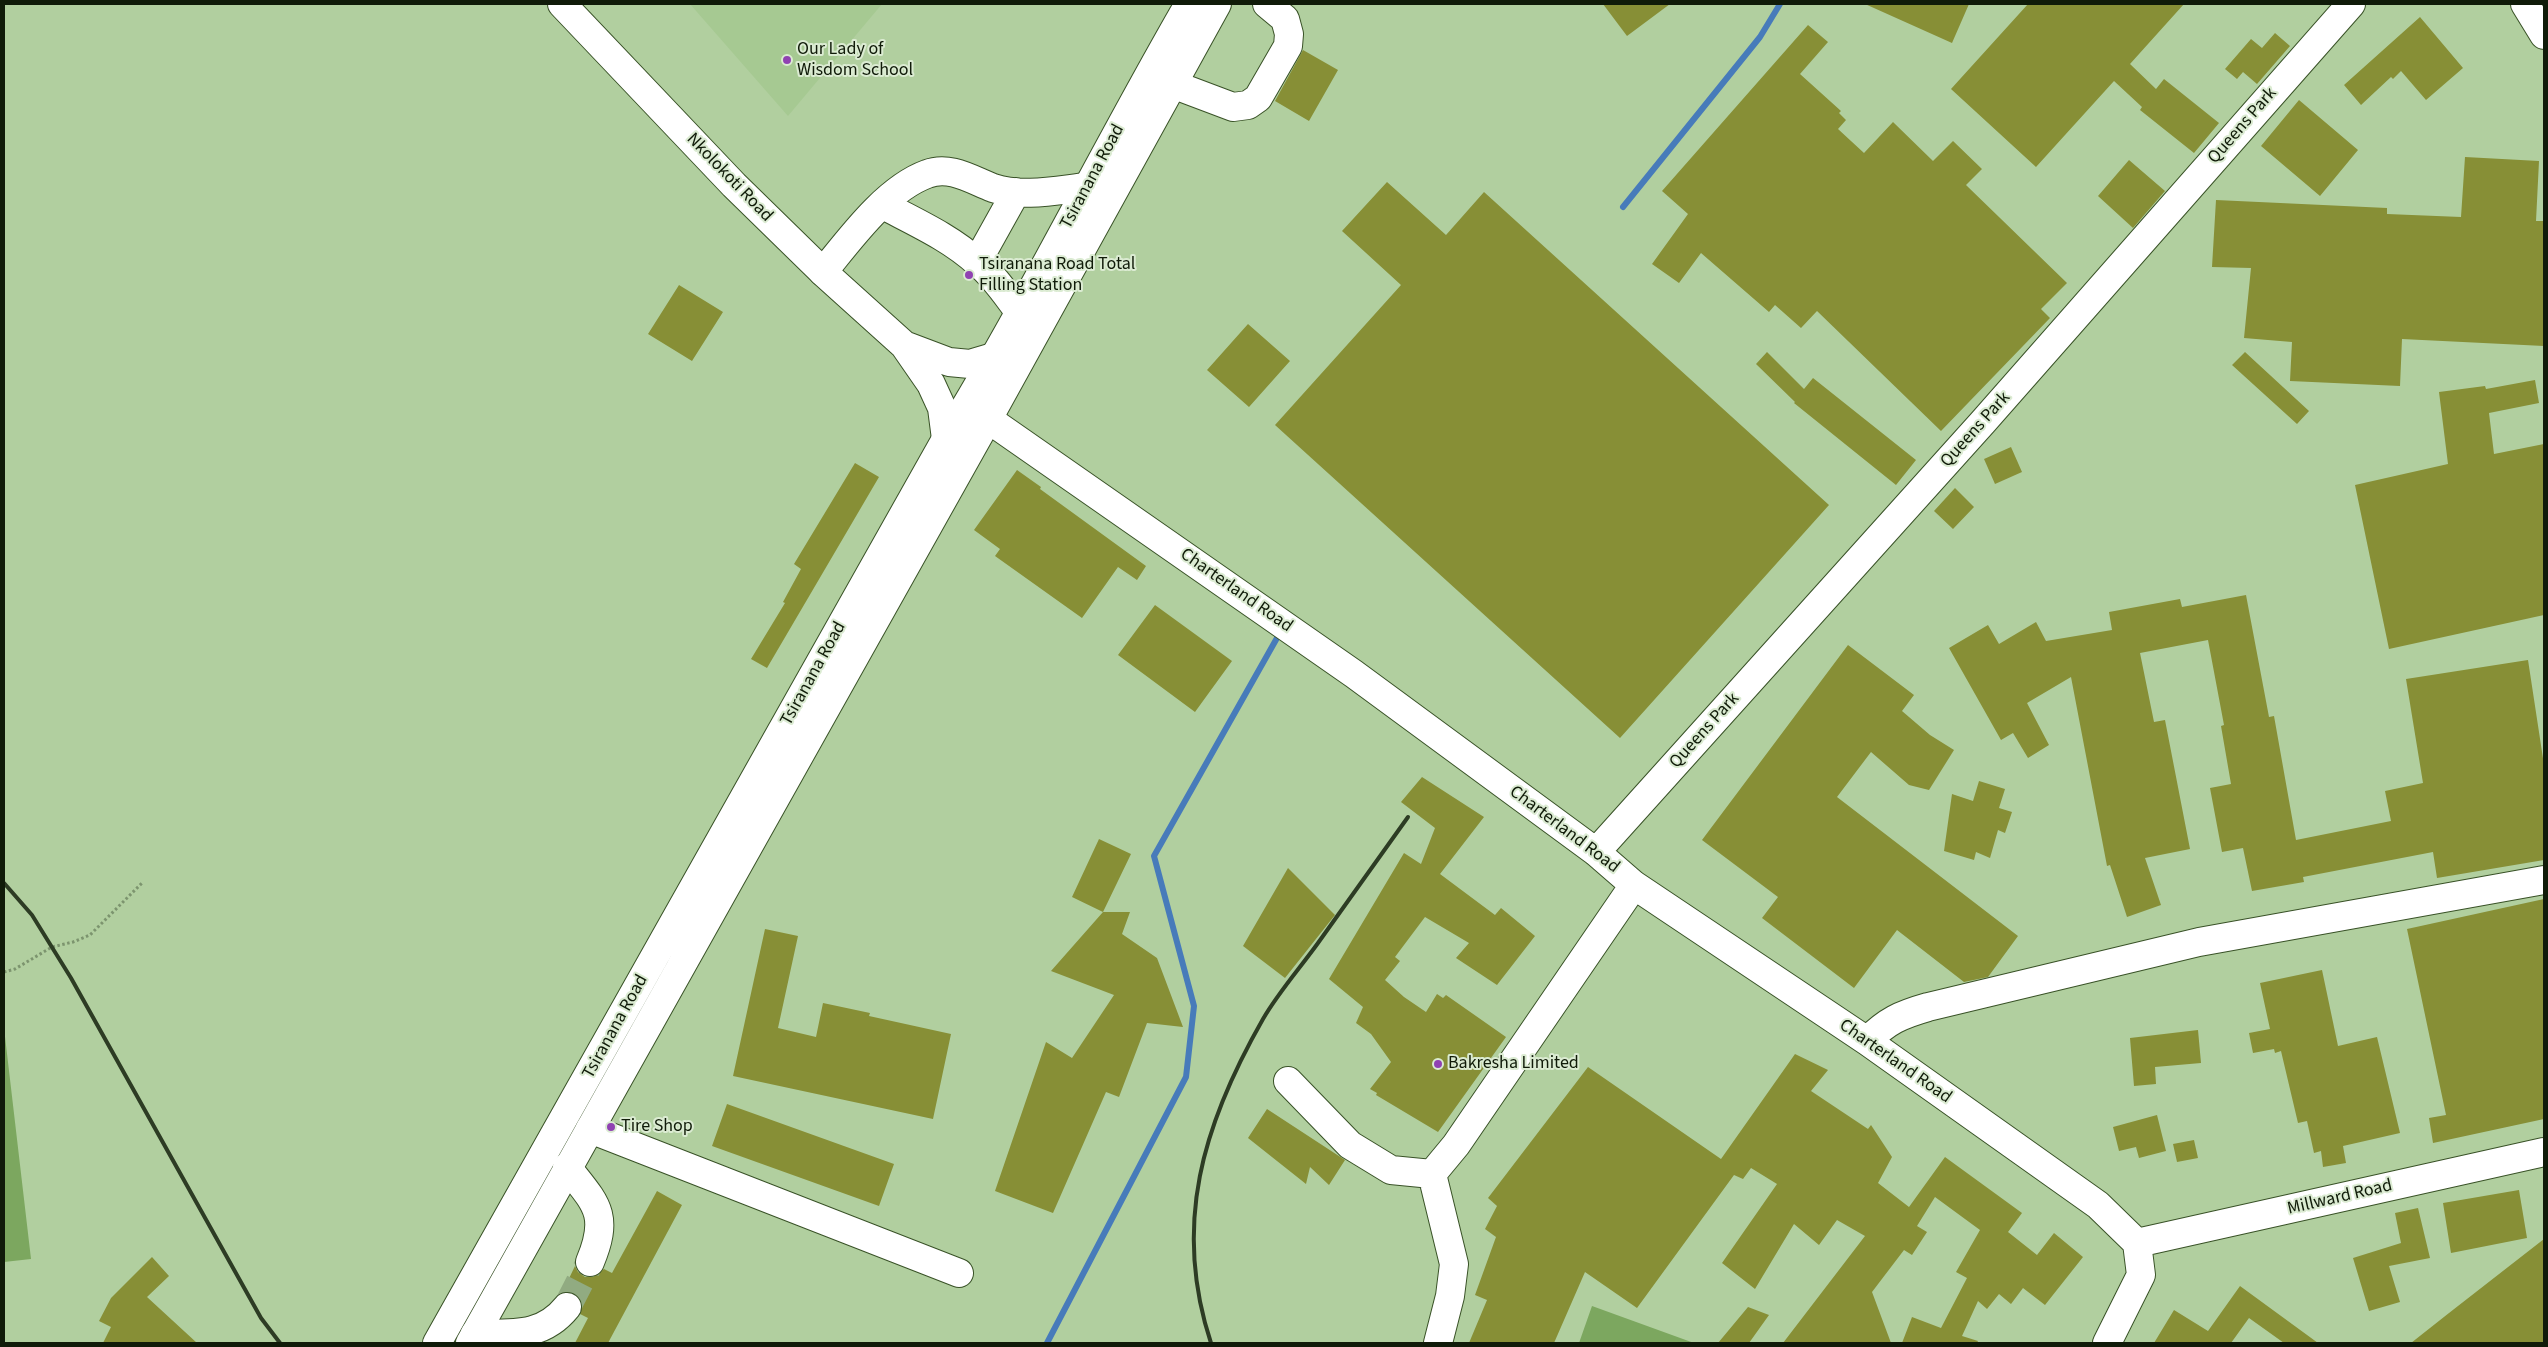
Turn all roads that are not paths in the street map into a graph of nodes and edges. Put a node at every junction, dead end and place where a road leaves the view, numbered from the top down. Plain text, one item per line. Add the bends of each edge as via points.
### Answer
1 (562, 4) edge
2 (1189, 4) edge
3 (1217, 4) edge
4 (1267, 4) edge
5 (2351, 4) edge
6 (2525, 4) edge
7 (2544, 35) edge
8 (1172, 84) junction
9 (1087, 187) junction
10 (1016, 192) junction
11 (883, 205) junction
12 (977, 262) junction
13 (823, 272) junction
14 (1020, 313) junction
15 (904, 345) junction
16 (997, 356) junction
17 (988, 420) junction
18 (946, 438) junction
19 (1596, 852) junction
20 (2544, 880) edge
21 (1634, 885) junction
22 (1866, 1041) junction
23 (1288, 1081) dead end
24 (590, 1129) junction
25 (2544, 1152) edge
26 (568, 1167) junction
27 (1432, 1174) junction
28 (2137, 1243) junction
29 (590, 1262) tunnel mouth
30 (959, 1273) dead end
31 (567, 1307) tunnel mouth
32 (473, 1339) edge
33 (437, 1343) edge
34 (1438, 1343) edge
35 (2107, 1343) edge

1 - 13 main road, Nkolokoti Road via 734,185
2 - 9 main road, Tsiranana Road
3 - 8 main road, Tsiranana Road
4 - 8 main road via 1285,19 1288,46 1258,98 1248,105 1233,107
5 - 19 main road, Queens Park via 1983,422
6 - 7 main road
8 - 17 main road, Tsiranana Road
9 - 10 main road
9 - 14 main road, Tsiranana Road
10 - 11 main road via 995,188 957,172 928,173 900,189
10 - 12 main road
11 - 12 main road via 947,240
11 - 13 main road
12 - 14 main road via 993,277
13 - 15 main road, Nkolokoti Road
14 - 16 main road, Tsiranana Road
15 - 16 main road, Nkolokoti Road via 950,362 970,364
15 - 18 main road, Nkolokoti Road via 931,384
16 - 18 main road, Tsiranana Road
17 - 19 main road, Charterland Road via 1354,674
17 - 24 main road, Tsiranana Road
18 - 33 main road, Tsiranana Road
19 - 21 main road, Charterland Road
20 - 22 main road via 2199,942 1900,1015
21 - 22 main road, Charterland Road
21 - 27 main road via 1456,1145
22 - 28 main road, Charterland Road via 2098,1205
23 - 27 main road via 1350,1145 1391,1170
24 - 26 main road, Tsiranana Road
24 - 30 main road
25 - 28 main road, Millward Road
26 - 29 main road via 595,1202 601,1225
26 - 32 main road, Tsiranana Road
27 - 34 main road via 1454,1264
28 - 35 main road via 2141,1275
31 - 32 main road via 549,1325 533,1332

